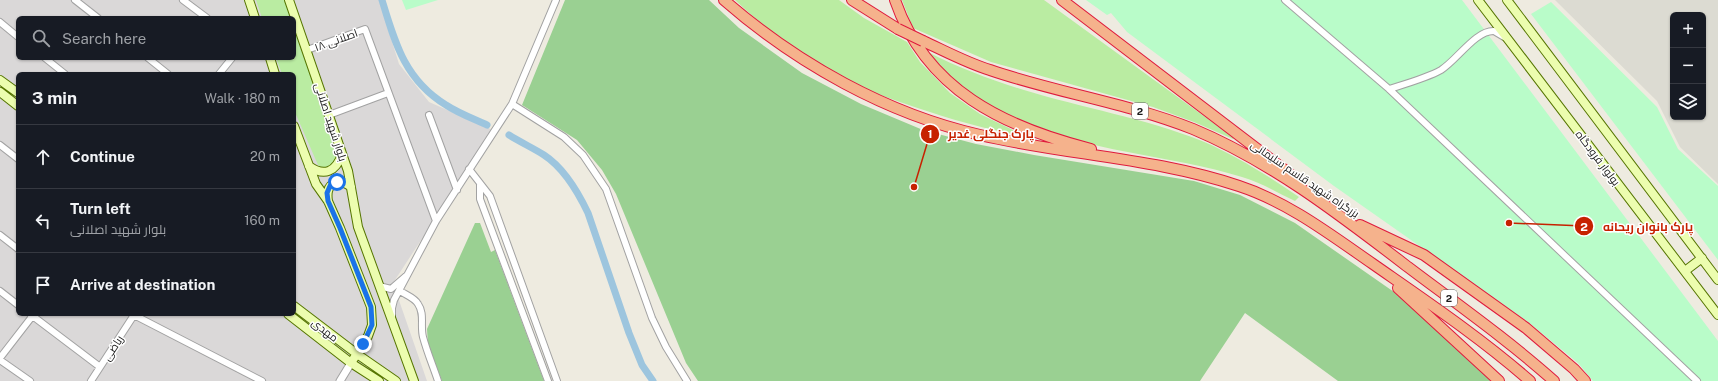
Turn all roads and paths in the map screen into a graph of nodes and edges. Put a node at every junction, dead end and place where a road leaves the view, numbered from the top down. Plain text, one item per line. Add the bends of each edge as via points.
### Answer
1 (75, 0) edge
2 (183, 0) edge
3 (249, 0) edge
4 (289, 0) edge
5 (556, 0) edge
6 (724, 0) edge
7 (852, 0) edge
8 (896, 0) edge
9 (1062, 0) edge
10 (1285, 0) edge
11 (1478, 0) edge
12 (1508, 0) edge
13 (95, 16) edge
14 (204, 16) edge
15 (253, 16) edge
16 (295, 16) edge
17 (296, 19) edge
18 (0, 22) edge
19 (16, 35) edge
20 (1508, 39) junction
21 (307, 50) junction
22 (46, 60) edge
23 (150, 60) edge
24 (230, 60) edge
25 (271, 60) edge
26 (62, 72) edge
27 (166, 72) edge
28 (221, 72) edge
29 (274, 72) edge
30 (0, 80) edge
31 (1389, 90) junction
32 (0, 92) edge
33 (16, 92) edge
34 (388, 93) junction
35 (16, 104) edge
36 (512, 104) junction
37 (329, 114) junction
38 (429, 115) dead end
39 (296, 131) edge
40 (0, 145) edge
41 (342, 154) junction
42 (16, 157) edge
43 (309, 166) junction
44 (1159, 166) junction
45 (469, 169) junction
46 (480, 185) junction
47 (351, 187) junction
48 (457, 190) junction
49 (328, 201) junction
50 (496, 212) junction
51 (487, 216) junction
52 (1342, 216) junction
53 (436, 221) junction
54 (0, 235) edge
55 (504, 235) junction
56 (496, 238) junction
57 (16, 247) edge
58 (1702, 258) junction
59 (1373, 264) junction
60 (1685, 271) junction
61 (407, 275) junction
62 (520, 278) junction
63 (1718, 280) edge
64 (511, 281) junction
65 (379, 286) junction
66 (0, 291) edge
67 (400, 291) junction
68 (16, 303) edge
69 (296, 308) edge
70 (1718, 315) edge
71 (31, 316) edge
72 (33, 316) edge
73 (132, 316) edge
74 (137, 316) edge
75 (291, 316) edge
76 (392, 323) junction
77 (541, 336) junction
78 (532, 339) junction
79 (357, 354) junction
80 (0, 359) edge
81 (352, 363) junction
82 (100, 367) junction
83 (30, 381) edge
84 (91, 381) edge
85 (262, 381) edge
86 (340, 381) edge
87 (379, 381) edge
88 (396, 381) edge
89 (414, 381) edge
90 (438, 381) edge
91 (548, 381) edge
92 (557, 381) edge
93 (687, 381) edge
94 (1499, 381) edge
95 (1530, 381) edge
96 (1554, 381) edge
97 (1585, 381) edge
98 (1696, 381) edge

1 - 13 street
2 - 14 street
3 - 15 main road
4 - 16 main road, بلوار شهید اصلانی
5 - 36 street
6 - 44 highway via 808,64 865,94 927,120 985,136
7 - 52 highway, بزرگراه شهید قاسم سلیمانی / 2, bridge via 923,42 989,70 1147,113 1238,149
8 - 44 highway, 2 via 902,20 923,56 952,86 985,108 1016,125 1059,141
9 - 52 highway via 1284,167
10 - 31 street
11 - 20 main road, بولوار فرودگاه
12 - 58 main road, بولوار فرودگاه
17 - 21 main road, بلوار شهید اصلانی
18 - 19 street
20 - 31 street via 1494,31 1482,34 1440,70
20 - 60 main road, بولوار فرودگاه
21 - 34 street, اصلانی ۱۸ via 365,29
21 - 37 main road, بلوار شهید اصلانی
22 - 26 street
23 - 27 street
24 - 28 street
25 - 29 main road
30 - 33 main road
31 - 98 street
32 - 35 main road
34 - 37 street
34 - 53 street
36 - 45 street
36 - 93 street via 564,138 583,155 606,189 652,318
37 - 41 main road, بلوار شهید اصلانی
38 - 48 street
39 - 43 main road
40 - 42 street
41 - 43 main road via 339,163 325,172 316,171
41 - 47 main road, بلوار شهید اصلانی
43 - 49 main road via 316,184
44 - 59 highway, 2 via 1241,186 1280,203
45 - 46 street
45 - 48 street
46 - 50 street via 490,196
46 - 51 street via 480,199
47 - 49 main road via 345,182 337,182 330,186 327,193
47 - 65 main road, بلوار شهید اصلانی via 358,227
48 - 53 street
49 - 79 main road via 371,307 372,325
50 - 51 street
50 - 55 street
51 - 56 street
52 - 96 highway, بزرگراه شهید قاسم سلیمانی / 2 via 1523,354
52 - 97 highway via 1424,255 1526,328
53 - 61 street
54 - 57 street
55 - 56 street
55 - 62 street
56 - 64 street
58 - 60 main road
58 - 63 main road, بولوار فرودگاه
59 - 94 highway
59 - 95 highway, 2 via 1432,304
60 - 70 main road, بولوار فرودگاه
61 - 65 street via 390,289
61 - 67 street
62 - 64 street
62 - 77 street
64 - 78 street
65 - 76 main road, بلوار شهید اصلانی
66 - 68 street
67 - 76 street via 392,308
67 - 90 street via 417,302 420,308 422,336
69 - 79 main road, مهدی
71 - 80 street
72 - 82 street
73 - 82 street, ریاضی
74 - 85 street
75 - 81 main road, مهدی
76 - 89 main road, بلوار شهید اصلانی
77 - 78 street
77 - 92 street
78 - 91 street
79 - 81 main road
79 - 88 main road, مهدی
80 - 83 street
81 - 86 street
81 - 87 main road, مهدی
82 - 84 street, ریاضی

